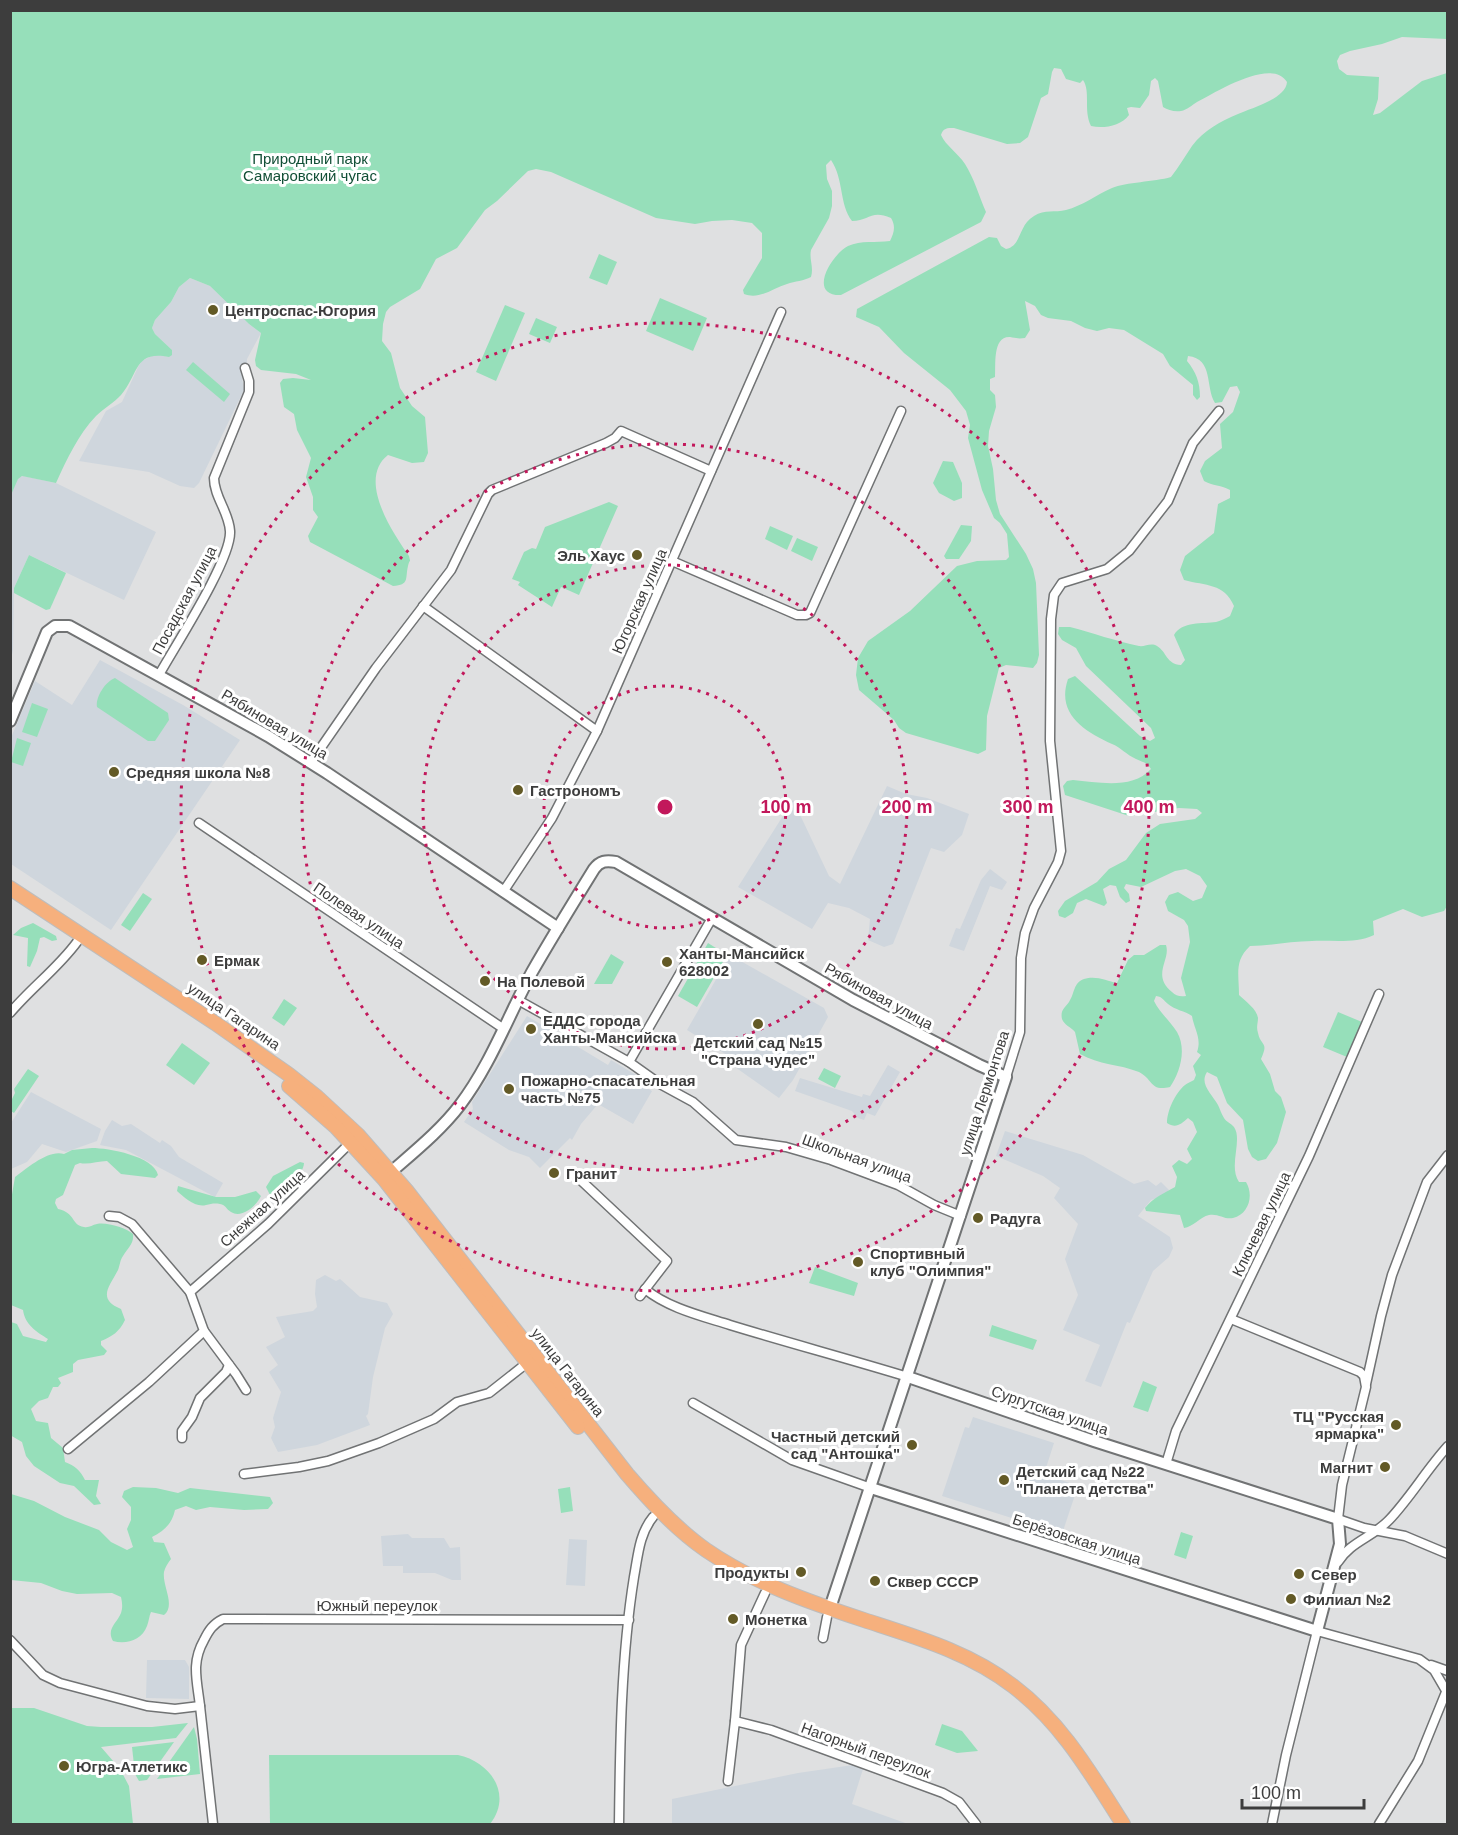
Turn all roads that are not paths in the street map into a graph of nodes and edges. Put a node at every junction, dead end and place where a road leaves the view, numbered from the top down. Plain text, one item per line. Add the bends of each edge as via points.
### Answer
1 (782, 312) dead end
2 (245, 368) dead end
3 (902, 411) dead end
4 (1219, 411) dead end
5 (711, 471) junction
6 (672, 561) junction
7 (423, 606) junction
8 (159, 675) junction
9 (10, 721) edge
10 (597, 731) junction
11 (310, 762) junction
12 (199, 823) dead end
13 (10, 888) edge
14 (503, 892) junction
15 (10, 898) edge
16 (712, 918) junction
17 (558, 928) junction
18 (80, 938) junction
19 (1379, 994) dead end
20 (518, 1000) junction
21 (10, 1013) edge
22 (504, 1029) junction
23 (629, 1062) junction
24 (1006, 1077) junction
25 (354, 1139) junction
26 (1448, 1155) edge
27 (572, 1172) dead end
28 (388, 1176) junction
29 (109, 1216) dead end
30 (961, 1216) junction
31 (190, 1292) junction
32 (1231, 1319) junction
33 (204, 1331) junction
34 (531, 1360) junction
35 (229, 1365) junction
36 (908, 1377) junction
37 (1366, 1387) junction
38 (246, 1390) dead end
39 (693, 1403) dead end
40 (182, 1438) dead end
41 (1448, 1446) edge
42 (68, 1449) dead end
43 (1166, 1464) junction
44 (244, 1474) dead end
45 (871, 1488) junction
46 (656, 1513) junction
47 (1338, 1519) junction
48 (1377, 1530) junction
49 (1448, 1554) edge
50 (1334, 1567) junction
51 (765, 1593) junction
52 (828, 1613) junction
53 (628, 1620) junction
54 (1317, 1631) junction
55 (823, 1638) dead end
56 (10, 1640) edge
57 (1427, 1663) junction
58 (1448, 1671) edge
59 (1447, 1693) edge
60 (200, 1706) junction
61 (735, 1721) junction
62 (728, 1781) dead end
63 (213, 1824) edge
64 (619, 1824) edge
65 (976, 1824) edge
66 (1113, 1824) edge
67 (1123, 1824) edge
68 (1272, 1824) edge
69 (1379, 1824) edge

1 - 5 street, Югорская улица
2 - 8 street, Посадская улица via 249,392 214,478 228,522 229,542
3 - 6 street via 810,613 797,615
4 - 24 street, улица Лермонтова via 1193,443 1168,501 1129,551 1107,569 1062,583 1054,595 1050,741 1061,851 1025,933 1020,1032
5 - 6 street, Югорская улица
5 - 7 street via 621,431 606,443 497,486 488,494 451,570
6 - 10 street, Югорская улица
7 - 10 street
7 - 11 street
8 - 9 street, Рябиновая улица via 69,627 55,626 44,636
8 - 11 street, Рябиновая улица
10 - 14 street, Югорская улица via 552,818
11 - 14 street, Рябиновая улица
12 - 22 street, Полевая улица
13 - 18 main road, улица Гагарина
14 - 17 street, Рябиновая улица
15 - 18 main road, улица Гагарина
16 - 17 street, Рябиновая улица via 616,862 602,862
16 - 23 street
16 - 24 street, Рябиновая улица via 863,1006
17 - 20 street
18 - 21 street
18 - 25 main road, улица Гагарина via 288,1074 317,1097
19 - 32 street, Ключевая улица via 1309,1156
20 - 22 street
20 - 23 street
22 - 28 street via 457,1109
23 - 30 street, Школьная улица via 700,1106 736,1140 831,1160 898,1185
24 - 30 street, улица Лермонтова
25 - 28 main road, улица Гагарина
25 - 31 street, Снежная улица via 268,1224
26 - 37 street via 1427,1182 1392,1275
27 - 36 street, Сургутская улица via 667,1261 643,1293 808,1349
28 - 34 main road, улица Гагарина
29 - 31 street via 132,1224
30 - 36 street, улица Лермонтова
31 - 33 street
32 - 37 street via 1354,1368 1364,1376
32 - 43 street, Ключевая улица via 1176,1431
33 - 35 street
33 - 42 street
34 - 44 street via 489,1392 457,1402 434,1419 379,1443 321,1463
34 - 46 main road, улица Гагарина
35 - 38 street
35 - 40 street via 200,1398
36 - 43 street, Сургутская улица
36 - 45 street, улица Лермонтова
37 - 47 street
39 - 45 street, Берёзовская улица via 792,1460
41 - 48 street
43 - 47 street, Сургутская улица
45 - 52 street, улица Лермонтова
45 - 54 street, Берёзовская улица
46 - 51 main road, улица Гагарина via 679,1541
46 - 52 main road, улица Гагарина via 734,1568
46 - 53 street via 640,1544
47 - 48 street, Сургутская улица
47 - 50 street via 1341,1540
48 - 49 street, Сургутская улица via 1405,1536
48 - 50 street via 1349,1548
50 - 54 street
51 - 52 main road, улица Гагарина
51 - 61 street via 741,1645
52 - 55 street
52 - 66 main road, улица Гагарина via 950,1659 1007,1692 1056,1738
52 - 67 main road, улица Гагарина via 935,1643 1013,1685 1073,1747
53 - 60 street, Южный переулок via 223,1619 211,1627 196,1655
53 - 64 street
54 - 57 street, Берёзовская улица via 1407,1654
54 - 68 street
56 - 60 street via 43,1675 60,1683 147,1706
57 - 58 street, Берёзовская улица
57 - 59 street
59 - 69 street via 1418,1761
60 - 63 street, Южный переулок
61 - 62 street
61 - 65 street, Нагорный переулок via 771,1730 943,1793 959,1802

